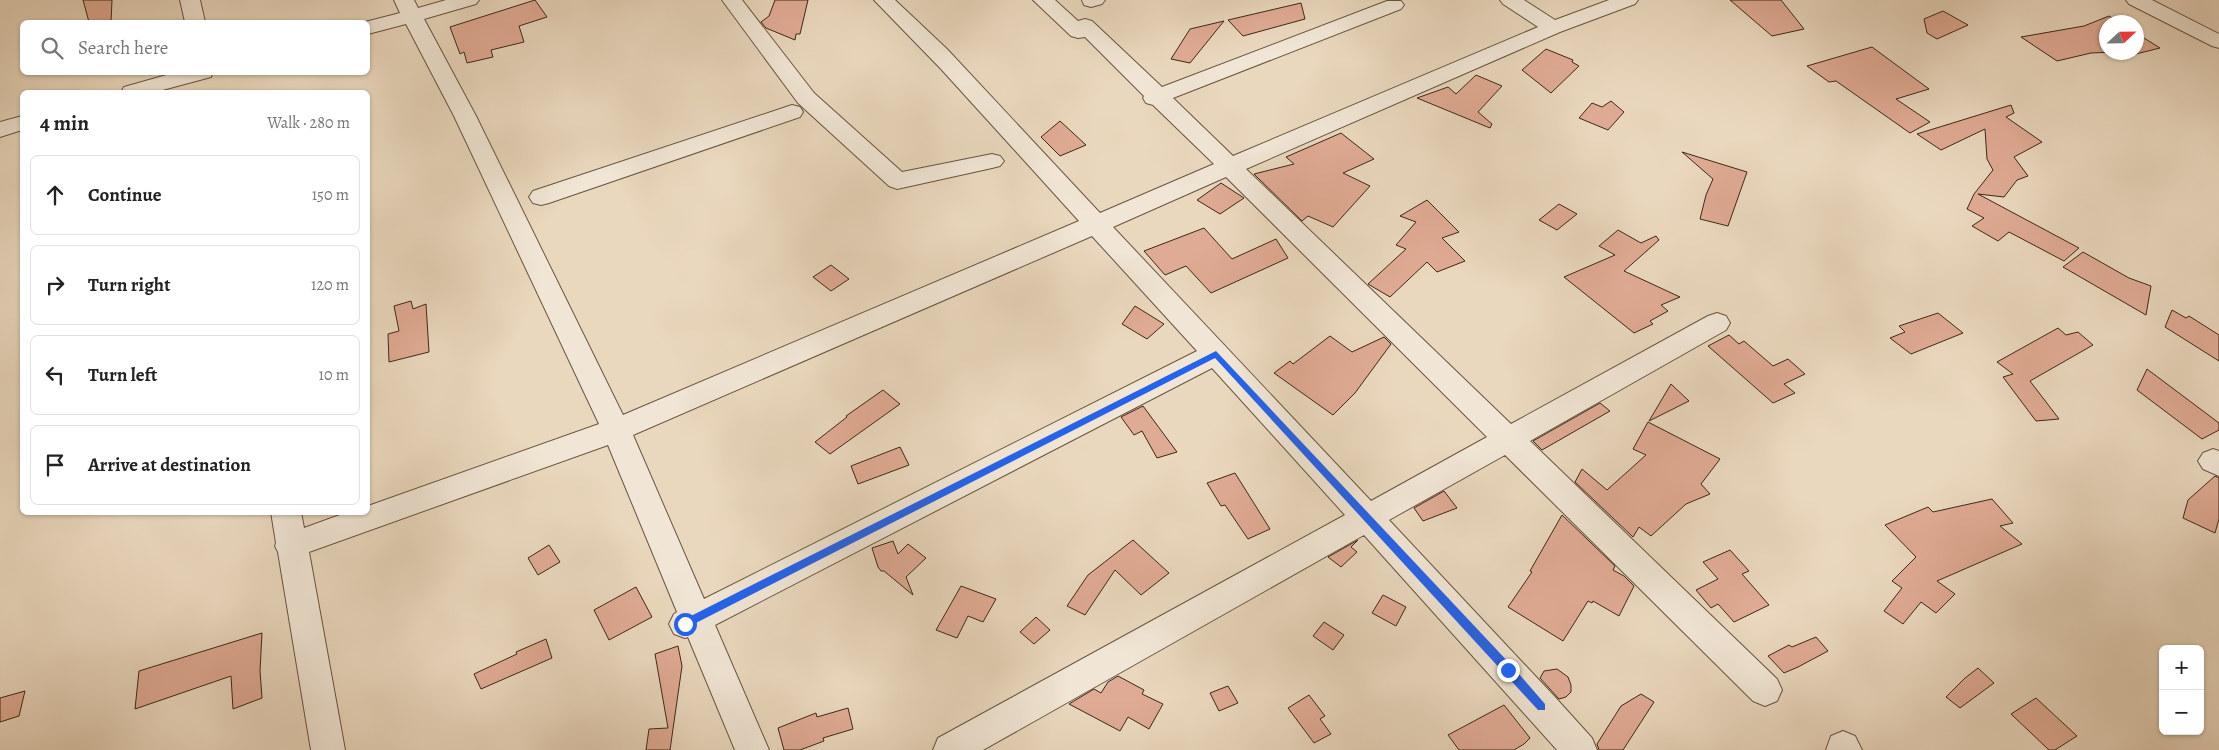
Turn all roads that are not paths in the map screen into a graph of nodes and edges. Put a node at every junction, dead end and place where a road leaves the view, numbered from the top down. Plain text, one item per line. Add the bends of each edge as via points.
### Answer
1 (190, 0) edge
2 (469, 0) edge
3 (732, 0) edge
4 (884, 0) edge
5 (1042, 0) edge
6 (1510, 0) edge
7 (1628, 0) edge
8 (2136, 0) edge
9 (1394, 5) dead end
10 (408, 8) edge
11 (1087, 15) edge
12 (195, 20) edge
13 (370, 27) edge
14 (1553, 28) junction
15 (2196, 30) junction
16 (2219, 33) edge
17 (2219, 42) edge
18 (192, 75) edge
19 (209, 75) edge
20 (139, 90) edge
21 (212, 90) edge
22 (1154, 98) dead end
23 (792, 112) dead end
24 (20, 125) edge
25 (0, 130) edge
26 (992, 161) dead end
27 (541, 197) dead end
28 (1717, 324) dead end
29 (1216, 354) junction
30 (616, 430) junction
31 (286, 515) edge
32 (290, 546) junction
33 (685, 624) dead end
34 (1508, 670) dead end
35 (1765, 690) dead end
36 (1542, 707) junction
37 (328, 750) edge
38 (752, 750) edge
39 (950, 750) edge
40 (1580, 750) edge

1 - 12 street
2 - 10 street
3 - 26 street via 806,98 897,181
4 - 29 street via 943,59
5 - 11 street
6 - 14 street
7 - 14 street
8 - 15 street
9 - 22 street
10 - 13 street
10 - 30 street via 465,116
11 - 35 street
14 - 30 street
15 - 16 street
15 - 17 street
18 - 20 street
19 - 21 street
23 - 27 street
24 - 25 street
28 - 39 street
29 - 33 street
29 - 36 street
30 - 32 street
30 - 38 street
31 - 32 street
32 - 37 street
34 - 36 street
36 - 40 street

